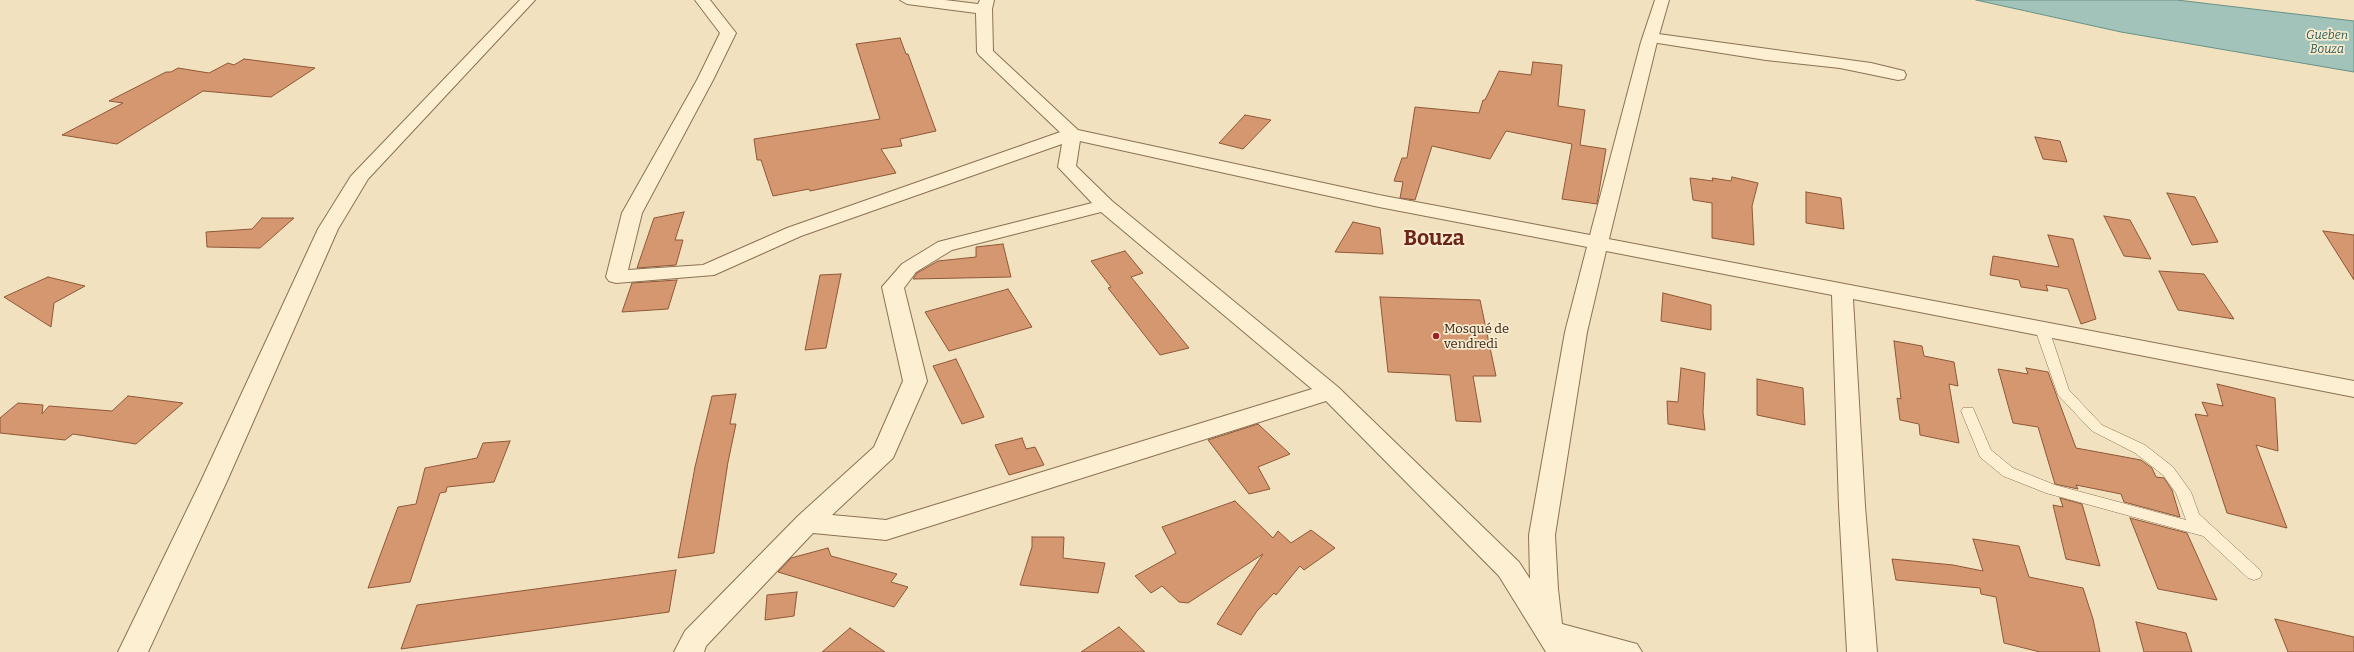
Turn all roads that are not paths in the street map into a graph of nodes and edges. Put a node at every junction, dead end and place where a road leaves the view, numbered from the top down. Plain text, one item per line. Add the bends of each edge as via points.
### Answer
1 (528, 0) edge
2 (702, 0) edge
3 (907, 0) edge
4 (1662, 0) edge
5 (985, 5) edge
6 (1651, 38) junction
7 (1898, 75) dead end
8 (1072, 134) junction
9 (1105, 205) junction
10 (1598, 243) junction
11 (1842, 290) junction
12 (2042, 329) junction
13 (2354, 389) edge
14 (1330, 392) junction
15 (1968, 411) dead end
16 (807, 523) junction
17 (2207, 532) junction
18 (2254, 574) dead end
19 (1555, 642) edge
20 (133, 652) edge
21 (689, 652) edge
22 (1627, 652) edge
23 (1862, 652) edge

1 - 20 street via 360,176 328,229
2 - 8 street via 728,33 632,213 616,277 707,270 794,232
3 - 5 street
4 - 6 street
5 - 8 street via 985,52
6 - 7 street via 1840,63
6 - 10 street
8 - 9 street via 1067,167
8 - 10 street via 1379,201
9 - 14 street
9 - 16 street via 945,246 909,268 893,287 915,381 884,452
10 - 11 street
10 - 19 street via 1576,332 1542,534
11 - 12 street
11 - 23 street
12 - 13 street
12 - 17 lane via 2064,392 2097,428 2140,449 2168,471 2183,492 2192,517
14 - 16 street via 886,530
14 - 19 street via 1509,569
15 - 17 lane via 1985,453 2008,472 2051,489
16 - 21 street via 695,639
17 - 18 lane
19 - 22 street

